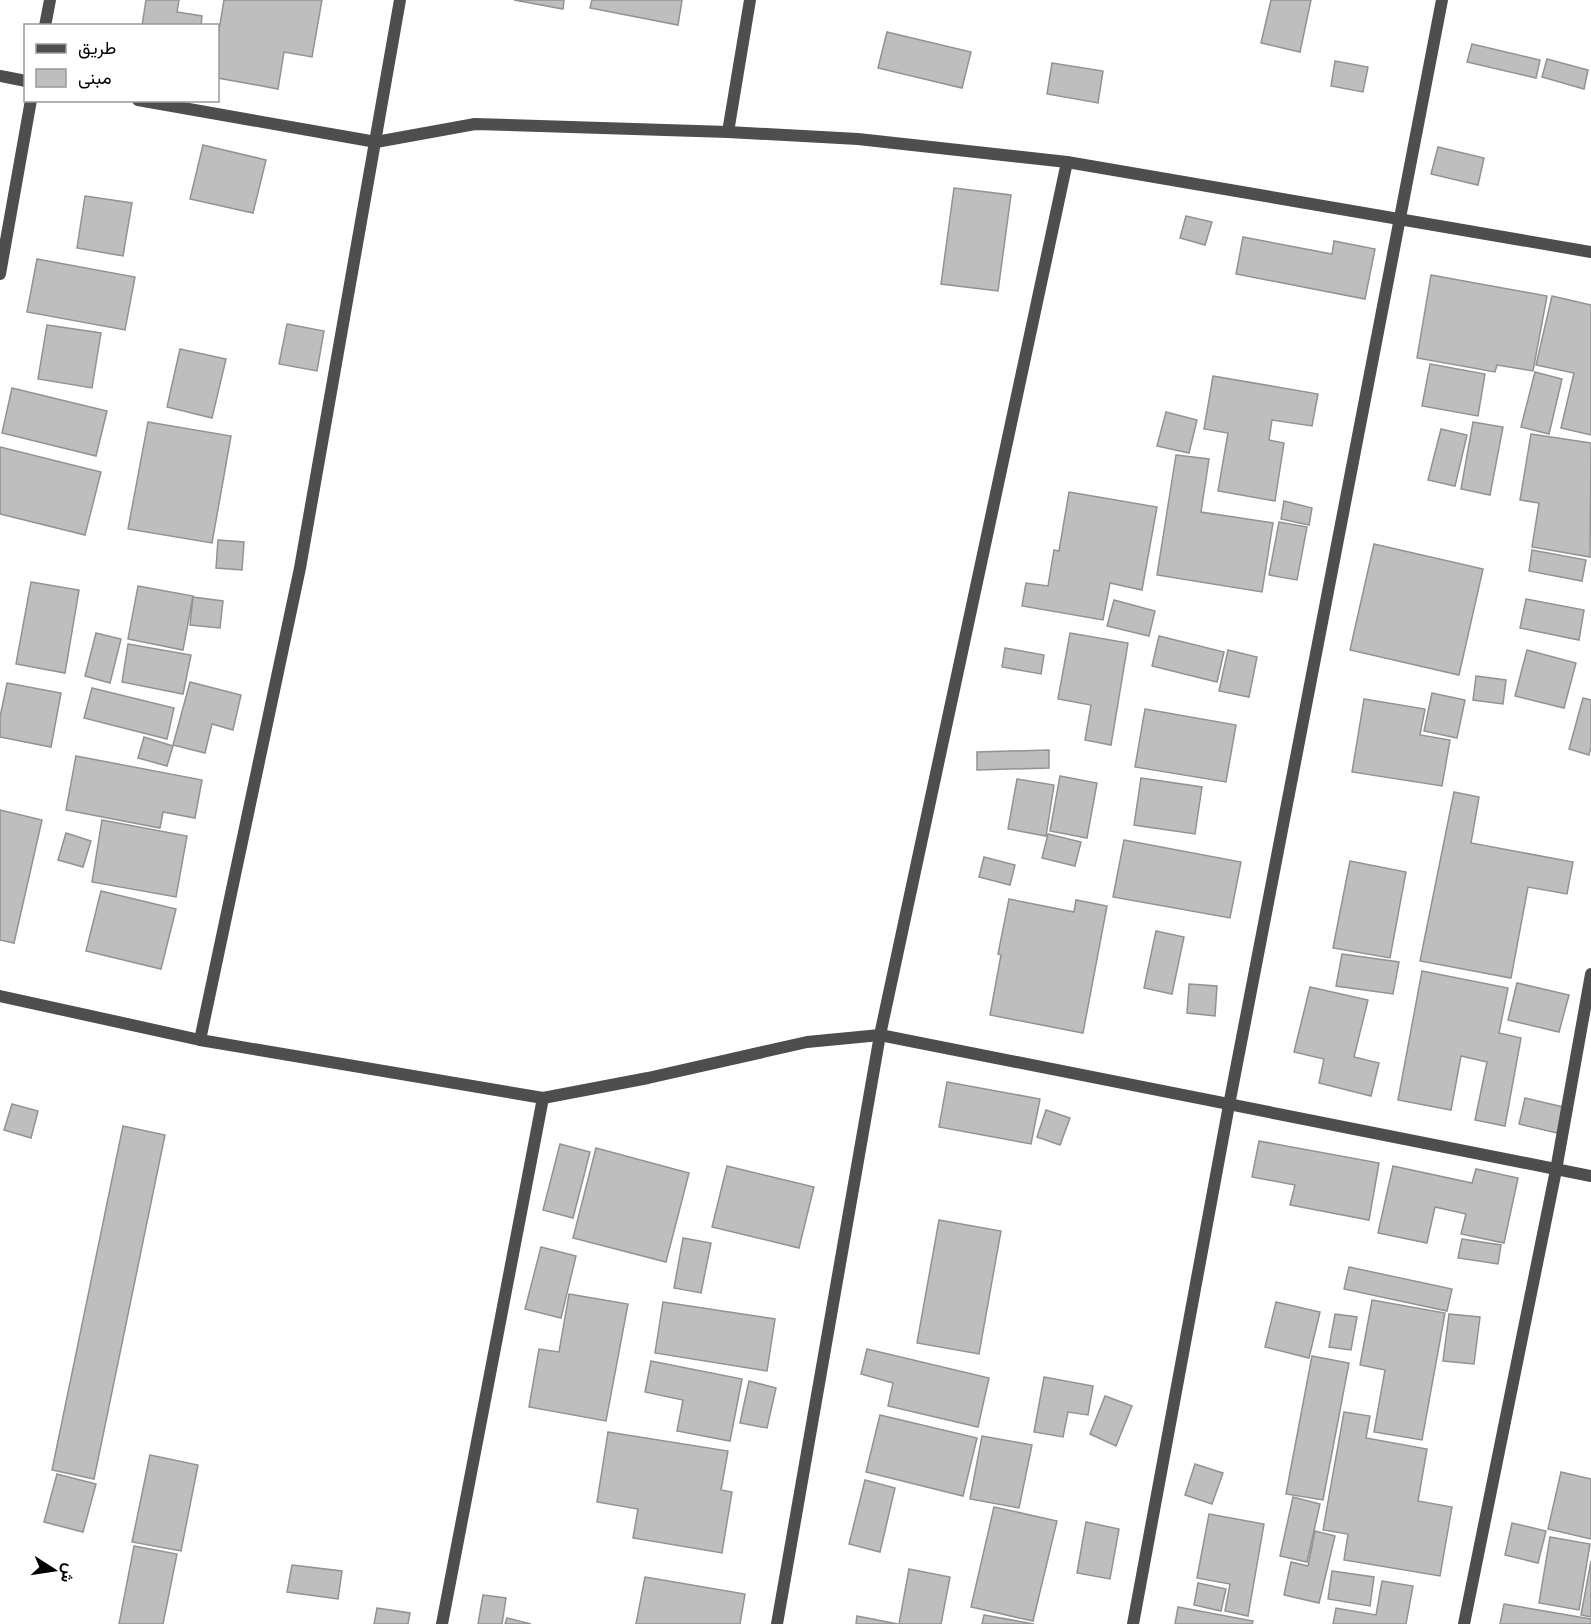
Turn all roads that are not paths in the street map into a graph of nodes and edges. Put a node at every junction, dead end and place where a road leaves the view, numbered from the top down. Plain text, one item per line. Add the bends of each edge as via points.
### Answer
1 (50, 0) edge
2 (400, 0) edge
3 (750, 0) edge
4 (1442, 0) edge
5 (45, 24) edge
6 (0, 76) edge
7 (24, 81) edge
8 (31, 102) edge
9 (149, 102) edge
10 (728, 132) junction
11 (376, 142) junction
12 (1067, 162) junction
13 (1400, 218) junction
14 (1591, 252) edge
15 (0, 274) edge
16 (1591, 974) edge
17 (0, 996) edge
18 (880, 1035) junction
19 (200, 1040) junction
20 (543, 1098) junction
21 (1229, 1105) junction
22 (1556, 1170) junction
23 (1591, 1176) edge
24 (442, 1624) edge
25 (777, 1624) edge
26 (1133, 1624) edge
27 (1464, 1624) edge

1 - 5 street
2 - 11 street
3 - 10 street
4 - 13 street
6 - 7 street
8 - 15 street
9 - 11 street
10 - 11 street via 475,124
10 - 12 street via 858,139
11 - 19 street via 300,568
12 - 13 street
12 - 18 street
13 - 14 street
13 - 21 street
16 - 22 street
17 - 19 street
18 - 20 street via 807,1042
18 - 21 street
18 - 25 street
19 - 20 street
20 - 24 street
21 - 22 street
21 - 26 street
22 - 23 street
22 - 27 street

